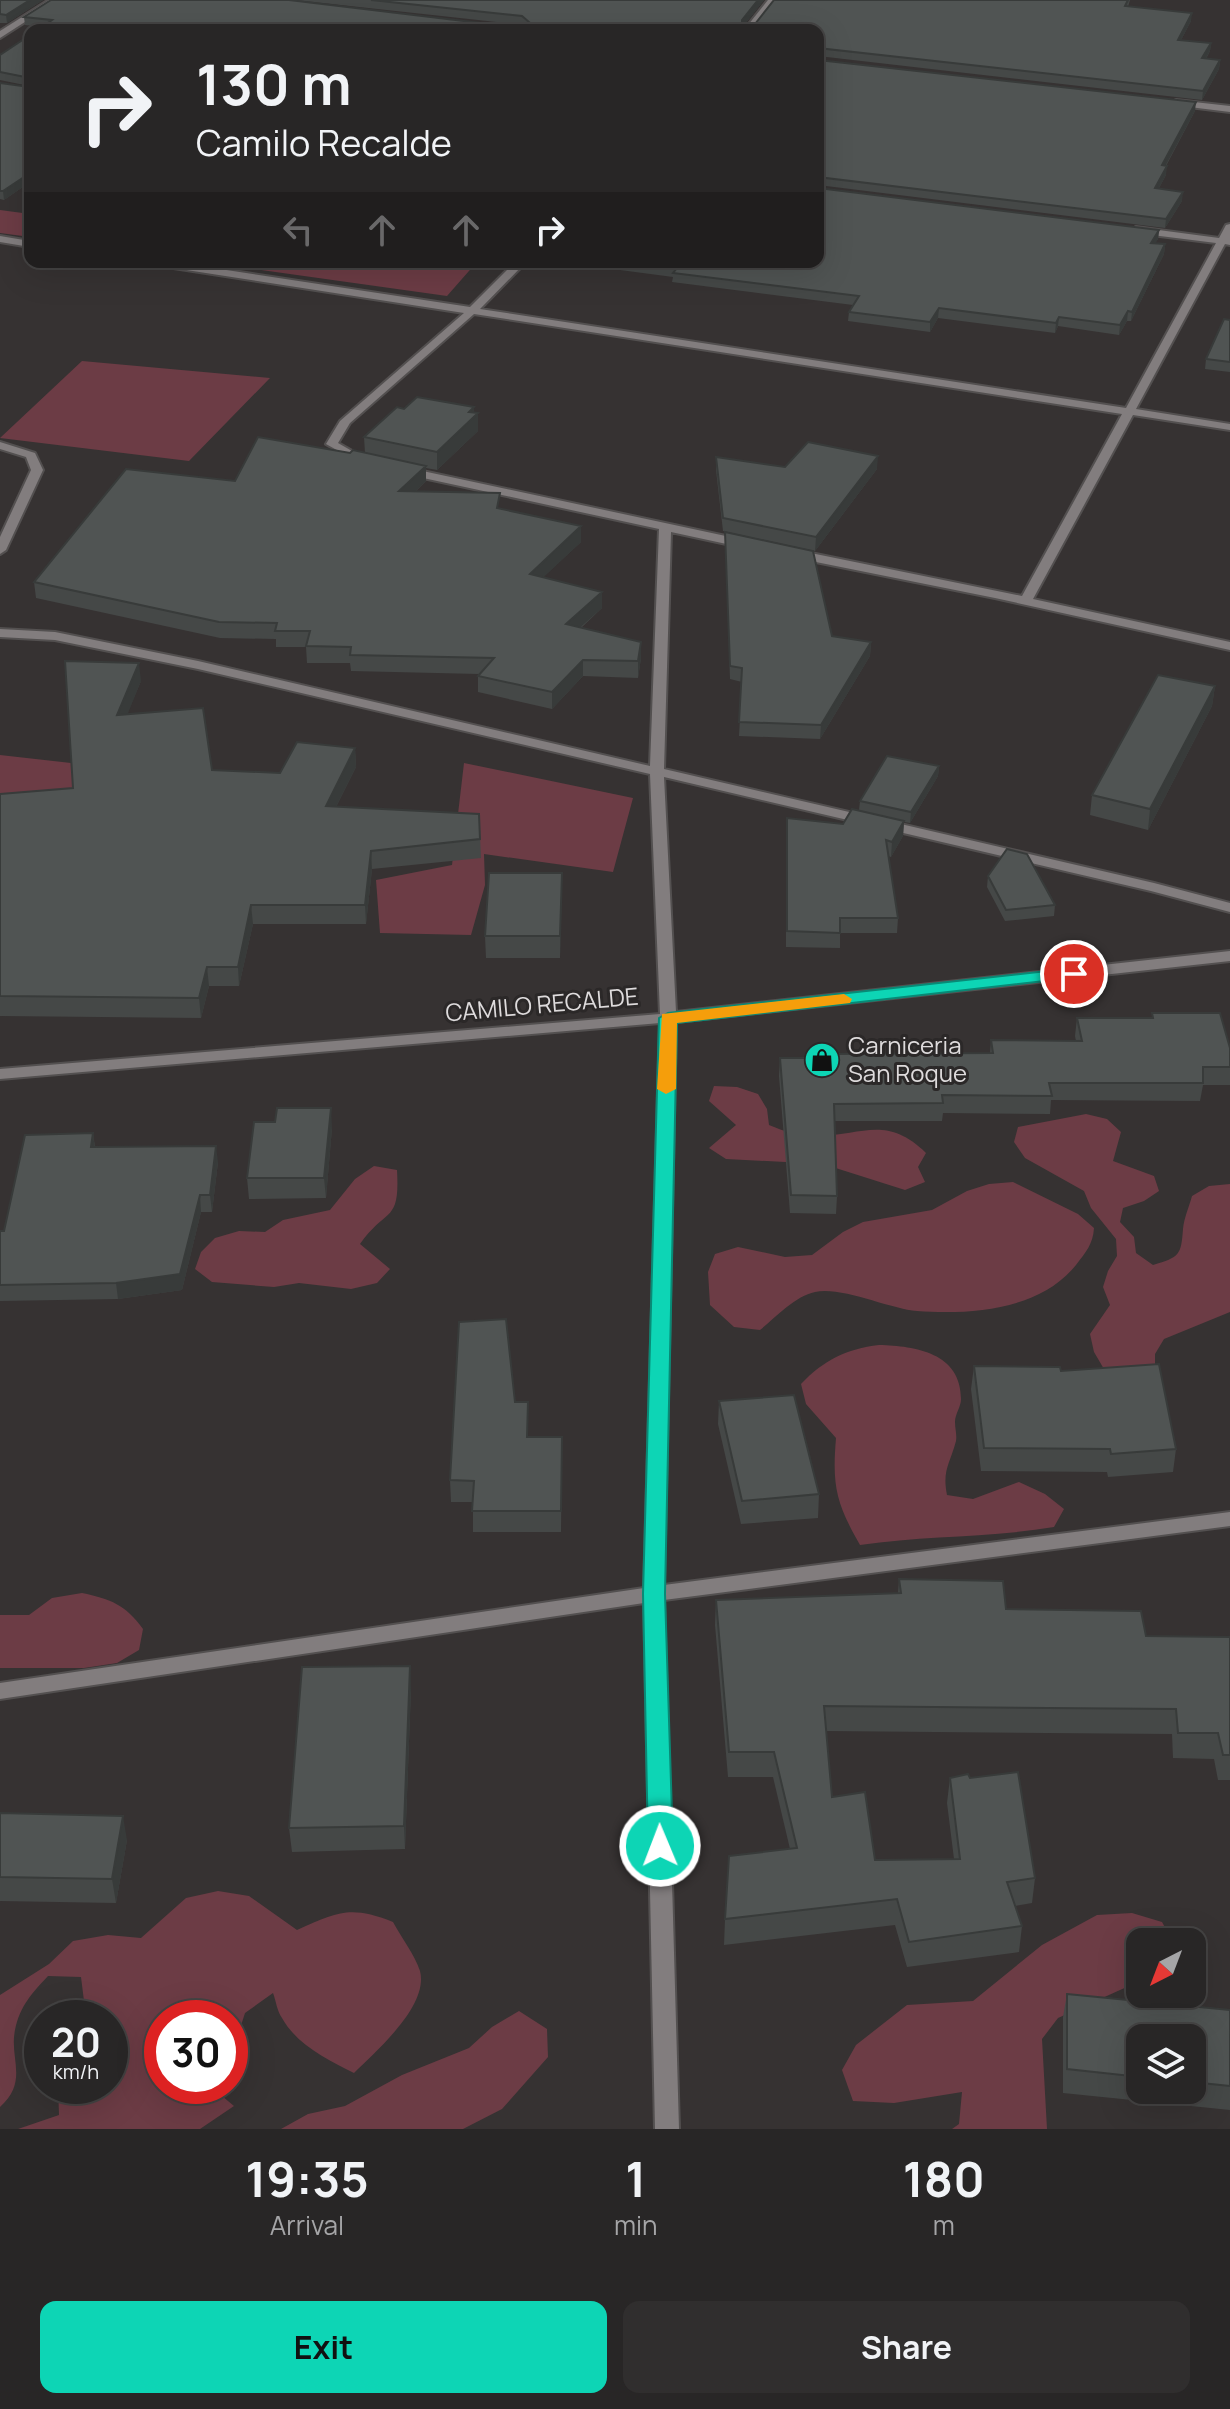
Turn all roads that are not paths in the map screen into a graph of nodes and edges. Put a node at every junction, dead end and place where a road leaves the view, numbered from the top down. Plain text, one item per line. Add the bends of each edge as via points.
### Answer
1 (55, 0) edge
2 (772, 0) edge
3 (753, 24) edge
4 (0, 35) edge
5 (1167, 102) edge
6 (1230, 109) edge
7 (1230, 227) edge
8 (1129, 229) edge
9 (0, 239) edge
10 (1226, 241) edge
11 (24, 243) edge
12 (195, 268) edge
13 (515, 268) edge
14 (474, 309) junction
15 (1127, 412) junction
16 (1230, 427) edge
17 (0, 445) edge
18 (373, 464) edge
19 (388, 467) edge
20 (665, 528) junction
21 (755, 546) edge
22 (0, 550) edge
23 (785, 552) edge
24 (1026, 600) junction
25 (0, 633) edge
26 (1230, 646) edge
27 (657, 772) junction
28 (1230, 908) edge
29 (1230, 956) edge
30 (668, 1018) junction
31 (0, 1074) edge
32 (1230, 1519) edge
33 (654, 1594) junction
34 (0, 1691) edge
35 (667, 2129) edge

1 - 4 street
2 - 3 street
5 - 6 street
7 - 10 street
8 - 10 street
9 - 11 street
10 - 15 street
12 - 14 street
13 - 14 street
14 - 15 street
14 - 18 street via 346,421 332,444
15 - 16 street
15 - 24 street
17 - 22 street via 31,455 37,470
19 - 20 street
20 - 21 street
20 - 27 street
23 - 24 street
24 - 26 street
25 - 27 street via 55,636 198,665
27 - 28 street
27 - 30 street
29 - 30 street, CAMILO RECALDE
30 - 31 street, CAMILO RECALDE
30 - 33 street
32 - 33 street
33 - 34 street
33 - 35 street

